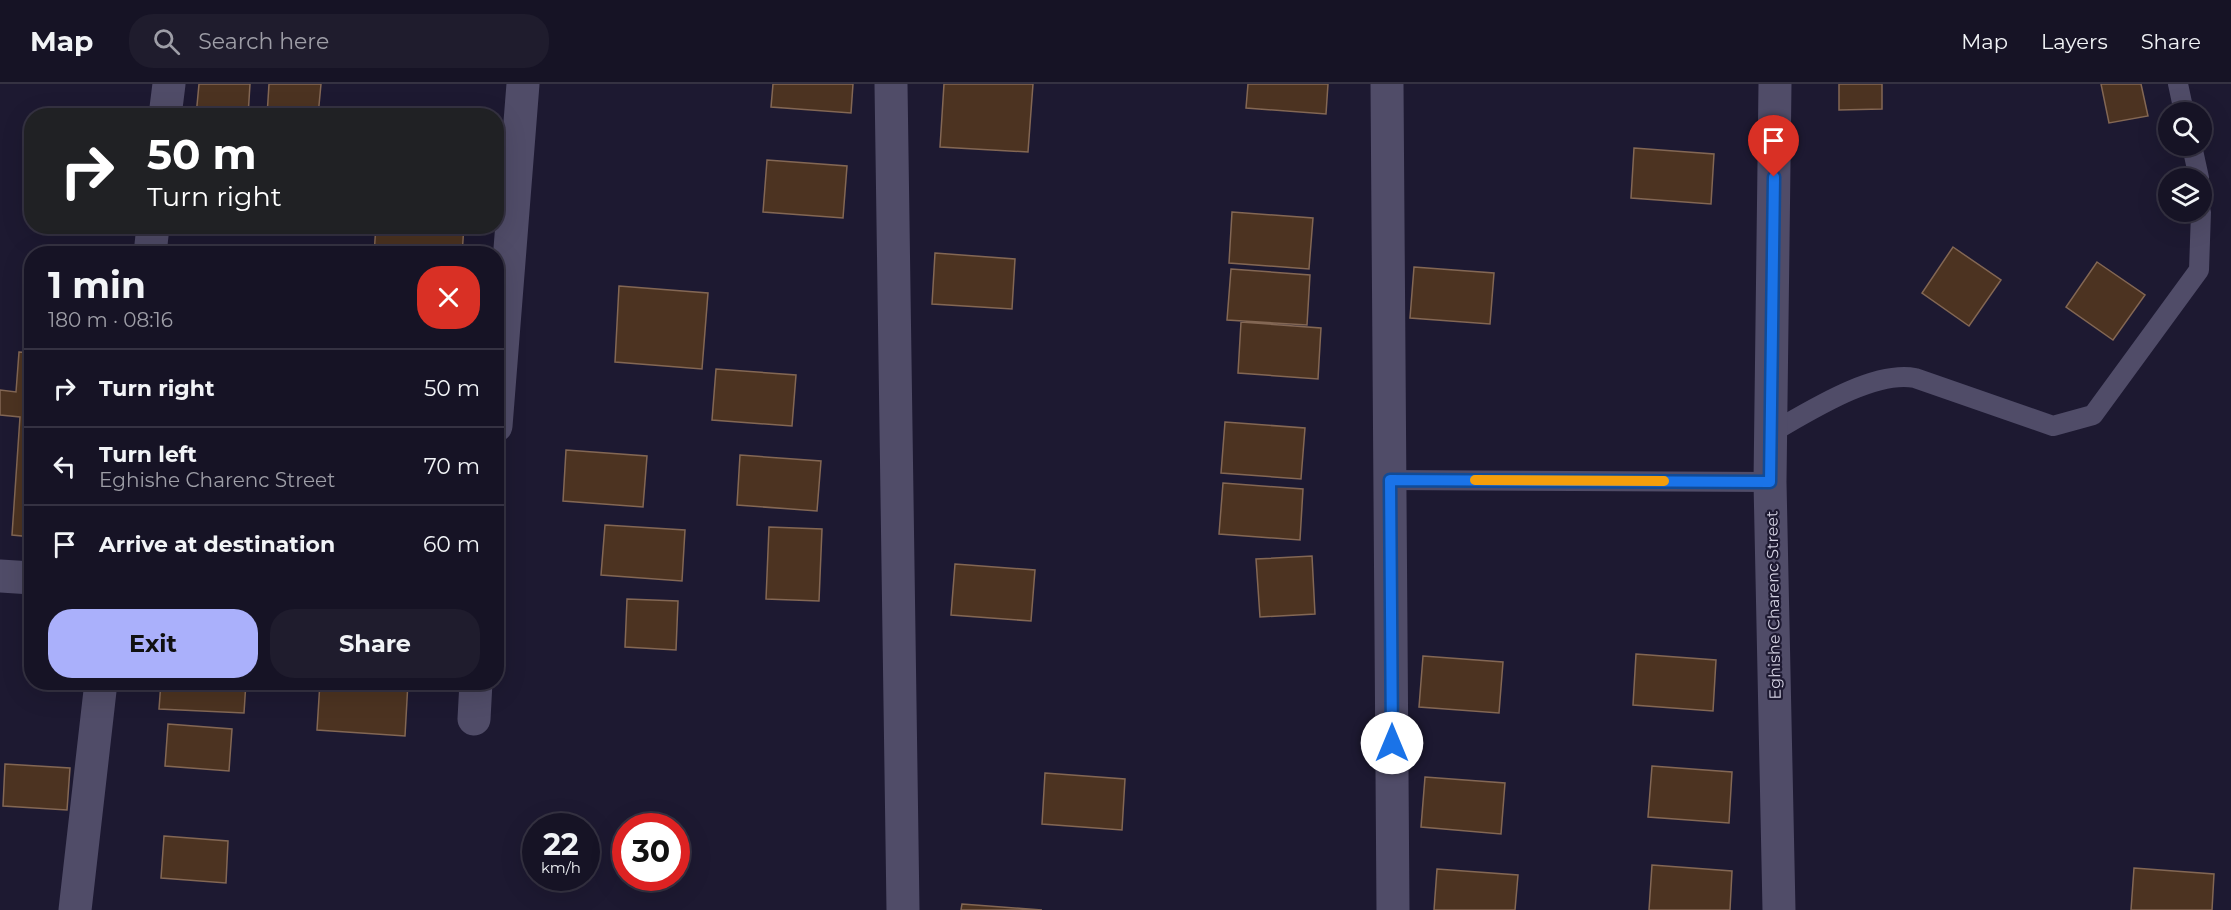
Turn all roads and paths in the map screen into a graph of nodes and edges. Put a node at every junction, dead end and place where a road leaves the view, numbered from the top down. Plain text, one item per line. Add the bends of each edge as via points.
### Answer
1 (169, 84) edge
2 (523, 84) edge
3 (891, 84) edge
4 (1387, 84) edge
5 (1775, 84) edge
6 (2178, 84) edge
7 (2182, 102) edge
8 (166, 108) edge
9 (2201, 222) edge
10 (504, 325) edge
11 (1771, 433) junction
12 (1390, 480) junction
13 (1770, 482) junction
14 (0, 576) edge
15 (24, 578) edge
16 (100, 690) edge
17 (476, 690) edge
18 (474, 718) dead end
19 (75, 910) edge
20 (903, 910) edge
21 (1393, 910) edge
22 (1779, 910) edge

1 - 8 street
2 - 10 street
3 - 20 street
4 - 12 street
5 - 11 street, Eghishe Charenc Street
6 - 7 lane
9 - 11 lane via 2199,270 2093,415 2054,426 1900,375 1840,394
11 - 13 street, Eghishe Charenc Street
12 - 13 lane
12 - 21 street
13 - 22 street, Eghishe Charenc Street
14 - 15 street
16 - 19 street
17 - 18 street

